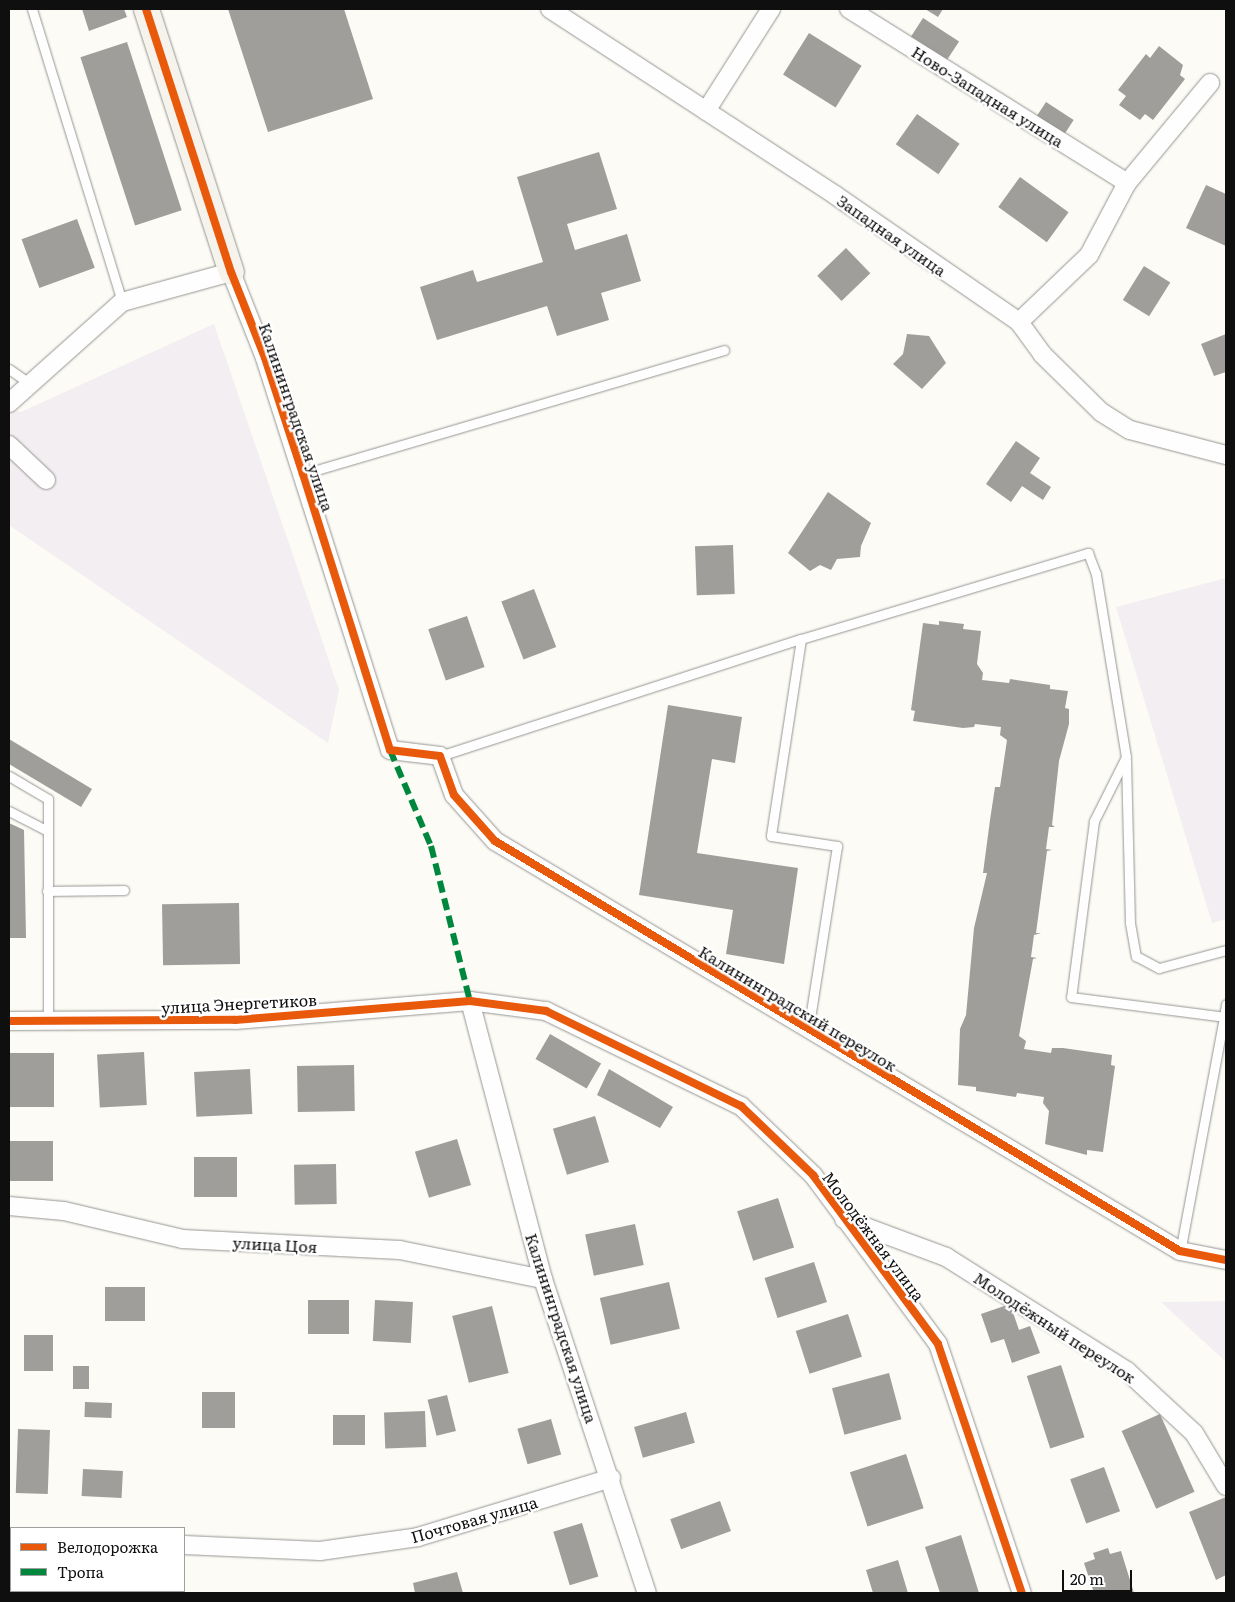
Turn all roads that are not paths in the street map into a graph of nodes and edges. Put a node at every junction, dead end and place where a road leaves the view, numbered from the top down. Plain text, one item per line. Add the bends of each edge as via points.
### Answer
1 (32, 9) edge
2 (146, 9) edge
3 (550, 9) edge
4 (771, 9) edge
5 (849, 9) edge
6 (1210, 84) dead end
7 (706, 111) junction
8 (1126, 183) junction
9 (231, 272) junction
10 (122, 302) junction
11 (1019, 322) junction
12 (724, 350) dead end
13 (9, 369) edge
14 (29, 383) junction
15 (9, 403) edge
16 (9, 445) edge
17 (1226, 456) edge
18 (303, 474) junction
19 (46, 480) dead end
20 (801, 639) junction
21 (440, 756) junction
22 (1126, 757) junction
23 (9, 776) edge
24 (9, 811) edge
25 (46, 830) junction
26 (124, 890) dead end
27 (47, 891) junction
28 (1226, 950) edge
29 (470, 1001) junction
30 (1226, 1004) edge
31 (1224, 1017) junction
32 (9, 1021) edge
33 (48, 1022) junction
34 (808, 1031) junction
35 (1223, 1056) edge
36 (9, 1206) edge
37 (844, 1219) junction
38 (1180, 1251) junction
39 (1226, 1260) edge
40 (542, 1278) junction
41 (611, 1478) junction
42 (1226, 1486) edge
43 (185, 1545) edge
44 (647, 1593) edge
45 (1022, 1593) edge

1 - 10 lane
2 - 9 street, Калининградская улица
3 - 7 street, Западная улица
4 - 7 street
5 - 8 street, Ново-Западная улица
6 - 8 street
7 - 11 street, Западная улица
8 - 11 street via 1089,255
9 - 10 street
9 - 18 street, Калининградская улица via 265,358
10 - 14 street
11 - 17 street, Западная улица via 1042,354 1108,416 1130,430
12 - 18 lane
13 - 14 lane
14 - 15 street
16 - 19 street
18 - 21 street, Калининградская улица via 390,750
20 - 21 lane
20 - 22 lane via 1088,554 1096,574
20 - 34 lane via 771,836 837,846
21 - 34 street, Калининградский переулок via 454,795 495,841
22 - 28 lane via 1130,923 1136,956 1159,968
22 - 31 lane via 1094,821 1071,997
23 - 25 lane via 48,799
24 - 25 lane
25 - 27 lane
26 - 27 lane
27 - 33 lane
29 - 33 street, улица Энергетиков via 235,1020
29 - 37 street, Молодёжная улица via 546,1011 741,1106 813,1175
29 - 40 street, Калининградская улица
30 - 31 lane
31 - 35 lane
32 - 33 street, улица Энергетиков
34 - 38 street, Калининградский переулок
35 - 38 lane
36 - 40 street, улица Цоя via 64,1211 182,1239 400,1250
37 - 42 street, Молодёжный переулок via 946,1257 1127,1371 1194,1433
37 - 45 street, Молодёжная улица via 938,1344
38 - 39 street, Калининградский переулок
40 - 41 street, Калининградская улица
41 - 43 street, Почтовая улица via 418,1537 320,1551
41 - 44 street, Калининградская улица

